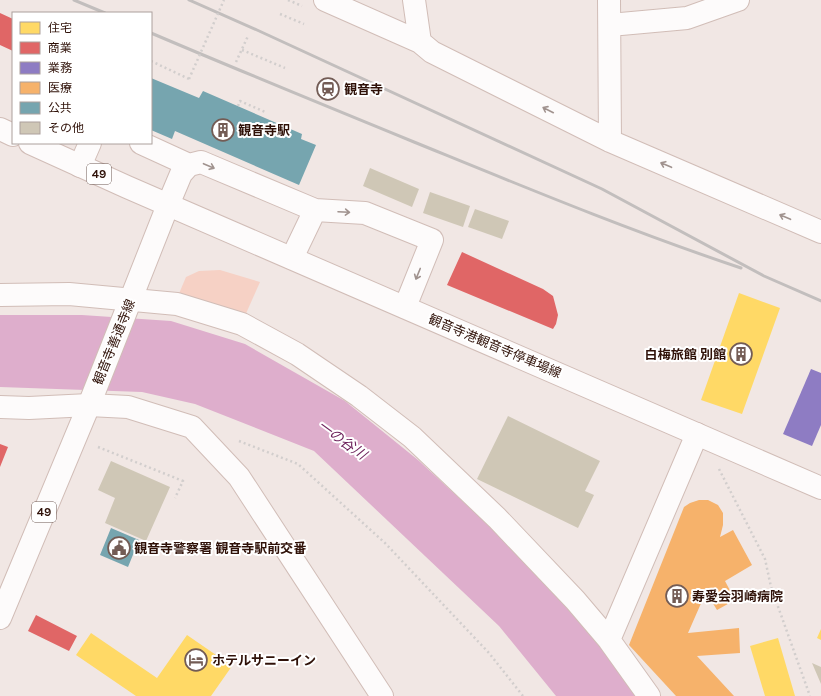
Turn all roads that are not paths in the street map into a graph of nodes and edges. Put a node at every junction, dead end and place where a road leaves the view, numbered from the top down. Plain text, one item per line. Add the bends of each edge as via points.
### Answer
1 (325, 0) edge
2 (414, 0) edge
3 (610, 0) edge
4 (738, 0) edge
5 (610, 25) junction
6 (420, 42) junction
7 (0, 129) edge
8 (12, 135) edge
9 (610, 141) junction
10 (32, 144) edge
11 (90, 144) edge
12 (143, 144) edge
13 (189, 164) junction
14 (80, 166) junction
15 (168, 205) junction
16 (315, 210) junction
17 (821, 232) edge
18 (292, 258) junction
19 (0, 295) edge
20 (131, 300) junction
21 (405, 307) junction
22 (89, 405) junction
23 (0, 407) edge
24 (697, 434) junction
25 (821, 488) edge
26 (0, 618) edge
27 (609, 640) junction
28 (380, 695) edge
29 (649, 696) edge

1 - 6 street
2 - 6 street
3 - 5 street
4 - 5 street via 687,18
5 - 9 street
9 -> 6 street via 432,52
7 - 8 street
17 -> 9 street
10 - 14 street, 49
11 - 14 street
12 - 13 street
13 - 15 street, 観音寺善通寺線 via 181,174
13 -> 16 street via 200,162
14 - 15 street, 49
15 - 18 street, 観音寺港観音寺停車場線
15 - 20 street, 観音寺善通寺線 / 49
16 - 18 street
16 -> 21 street via 365,213 432,240
18 - 21 street, 観音寺港観音寺停車場線
19 - 20 street via 69,294
20 - 22 street, 観音寺善通寺線 / 49
20 - 27 street via 177,304 242,324 297,354 359,396 412,437 498,518
21 - 24 street, 観音寺港観音寺停車場線
22 - 23 street
22 - 26 street, 観音寺善通寺線 / 49
22 - 28 street via 128,407 192,427 239,477
24 - 25 street, 観音寺港観音寺停車場線
24 - 27 street
27 - 29 street

